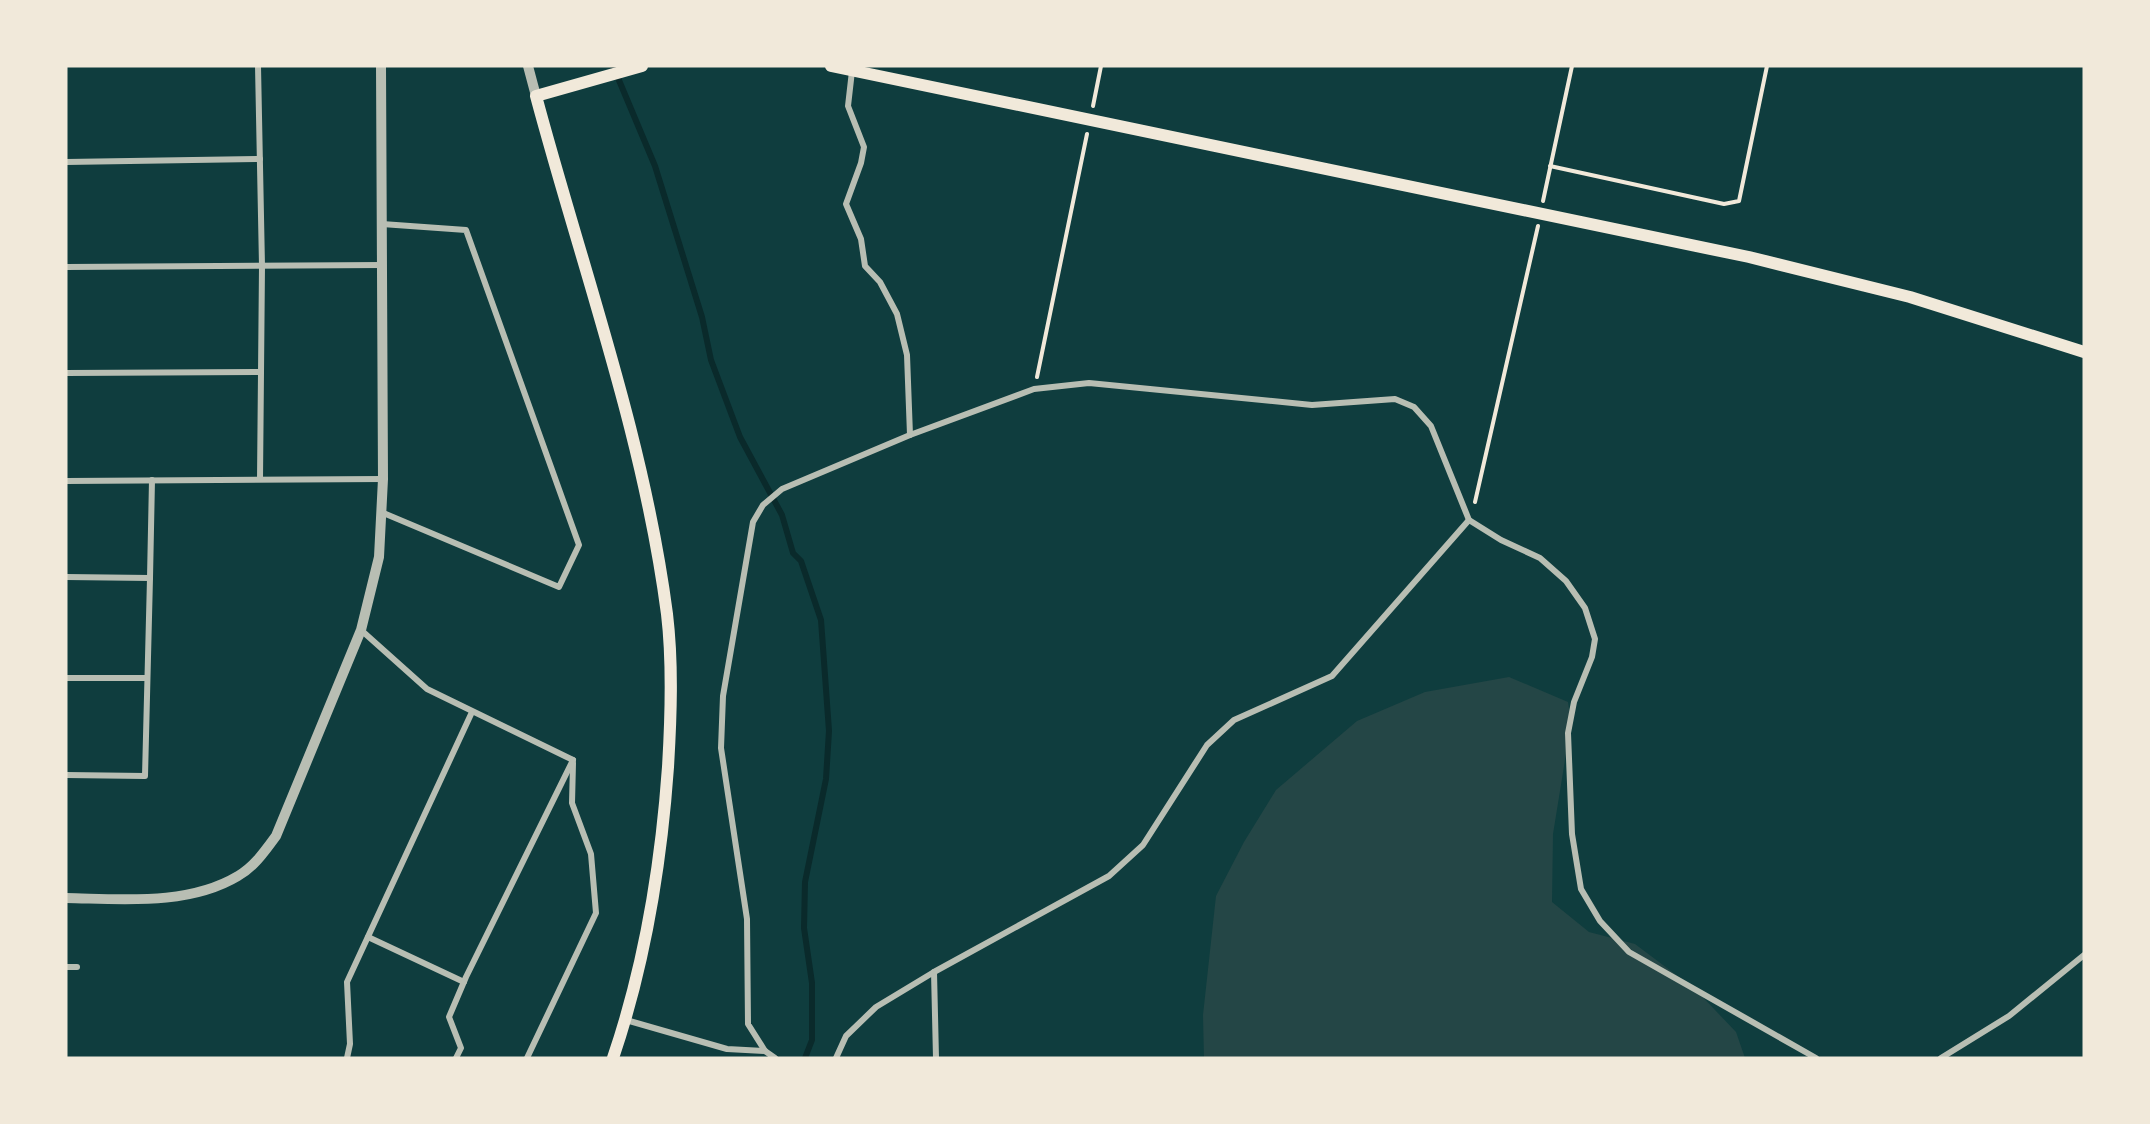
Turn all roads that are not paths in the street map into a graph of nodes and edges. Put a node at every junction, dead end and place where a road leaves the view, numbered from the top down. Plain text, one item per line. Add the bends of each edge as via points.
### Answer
1 (258, 66) edge
2 (381, 66) edge
3 (528, 66) edge
4 (642, 66) edge
5 (831, 66) edge
6 (853, 68) edge
7 (536, 96) junction
8 (260, 159) junction
9 (66, 162) edge
10 (382, 224) junction
11 (382, 265) junction
12 (262, 266) junction
13 (66, 267) edge
14 (2084, 352) edge
15 (261, 372) junction
16 (66, 373) edge
17 (910, 435) junction
18 (260, 479) junction
19 (383, 479) junction
20 (152, 480) junction
21 (66, 481) edge
22 (381, 512) junction
23 (1469, 520) junction
24 (66, 577) edge
25 (150, 578) junction
26 (361, 630) junction
27 (66, 678) edge
28 (147, 678) junction
29 (472, 712) junction
30 (573, 760) junction
31 (66, 775) edge
32 (66, 898) edge
33 (368, 938) junction
34 (2084, 955) edge
35 (66, 967) edge
36 (77, 967) dead end
37 (934, 972) junction
38 (464, 982) junction
39 (626, 1020) junction
40 (765, 1051) junction
41 (347, 1058) edge
42 (456, 1058) edge
43 (527, 1058) edge
44 (613, 1058) edge
45 (775, 1058) edge
46 (836, 1058) edge
47 (936, 1058) edge
48 (1816, 1058) edge
49 (1941, 1058) edge

1 - 8 street
2 - 10 street
3 - 7 street
4 - 7 main road
5 - 6 main road
6 - 14 main road via 1749,256 1899,294
6 - 17 street via 848,106 864,147 846,204 861,239 865,266 880,282 897,314 907,355
7 - 39 main road via 568,218 616,373 647,498 667,616 670,708 663,836
8 - 9 street
8 - 12 street
10 - 11 street
10 - 22 street via 466,230 579,545 559,586
11 - 12 street
11 - 19 street
12 - 13 street
12 - 15 street
15 - 16 street
15 - 18 street
17 - 23 street via 1034,389 1089,383 1312,405 1395,399 1414,407 1431,426
17 - 40 street via 782,489 763,505 753,522 723,696 721,748 747,919 748,1024
18 - 19 street
18 - 20 street
19 - 22 street
20 - 21 street
20 - 25 street
22 - 26 street via 379,557
23 - 37 street via 1332,676 1234,720 1207,745 1143,845 1109,876
23 - 48 street via 1540,558 1566,581 1585,608 1594,639 1568,733 1572,834 1581,889 1600,921 1629,952
24 - 25 street
25 - 28 street
26 - 29 street via 427,688
26 - 32 street via 276,836 259,859 239,876 187,894 150,899
27 - 28 street
28 - 31 street via 145,776
29 - 30 street
29 - 33 street
30 - 38 street
30 - 43 street via 572,803 591,854 596,913
33 - 38 street
33 - 41 street via 346,982 350,1044
34 - 49 street via 2008,1016
35 - 36 street
37 - 46 street via 876,1007 846,1036
37 - 47 street
38 - 42 street via 449,1017 461,1048
39 - 40 street via 727,1049
39 - 44 main road
40 - 45 street

